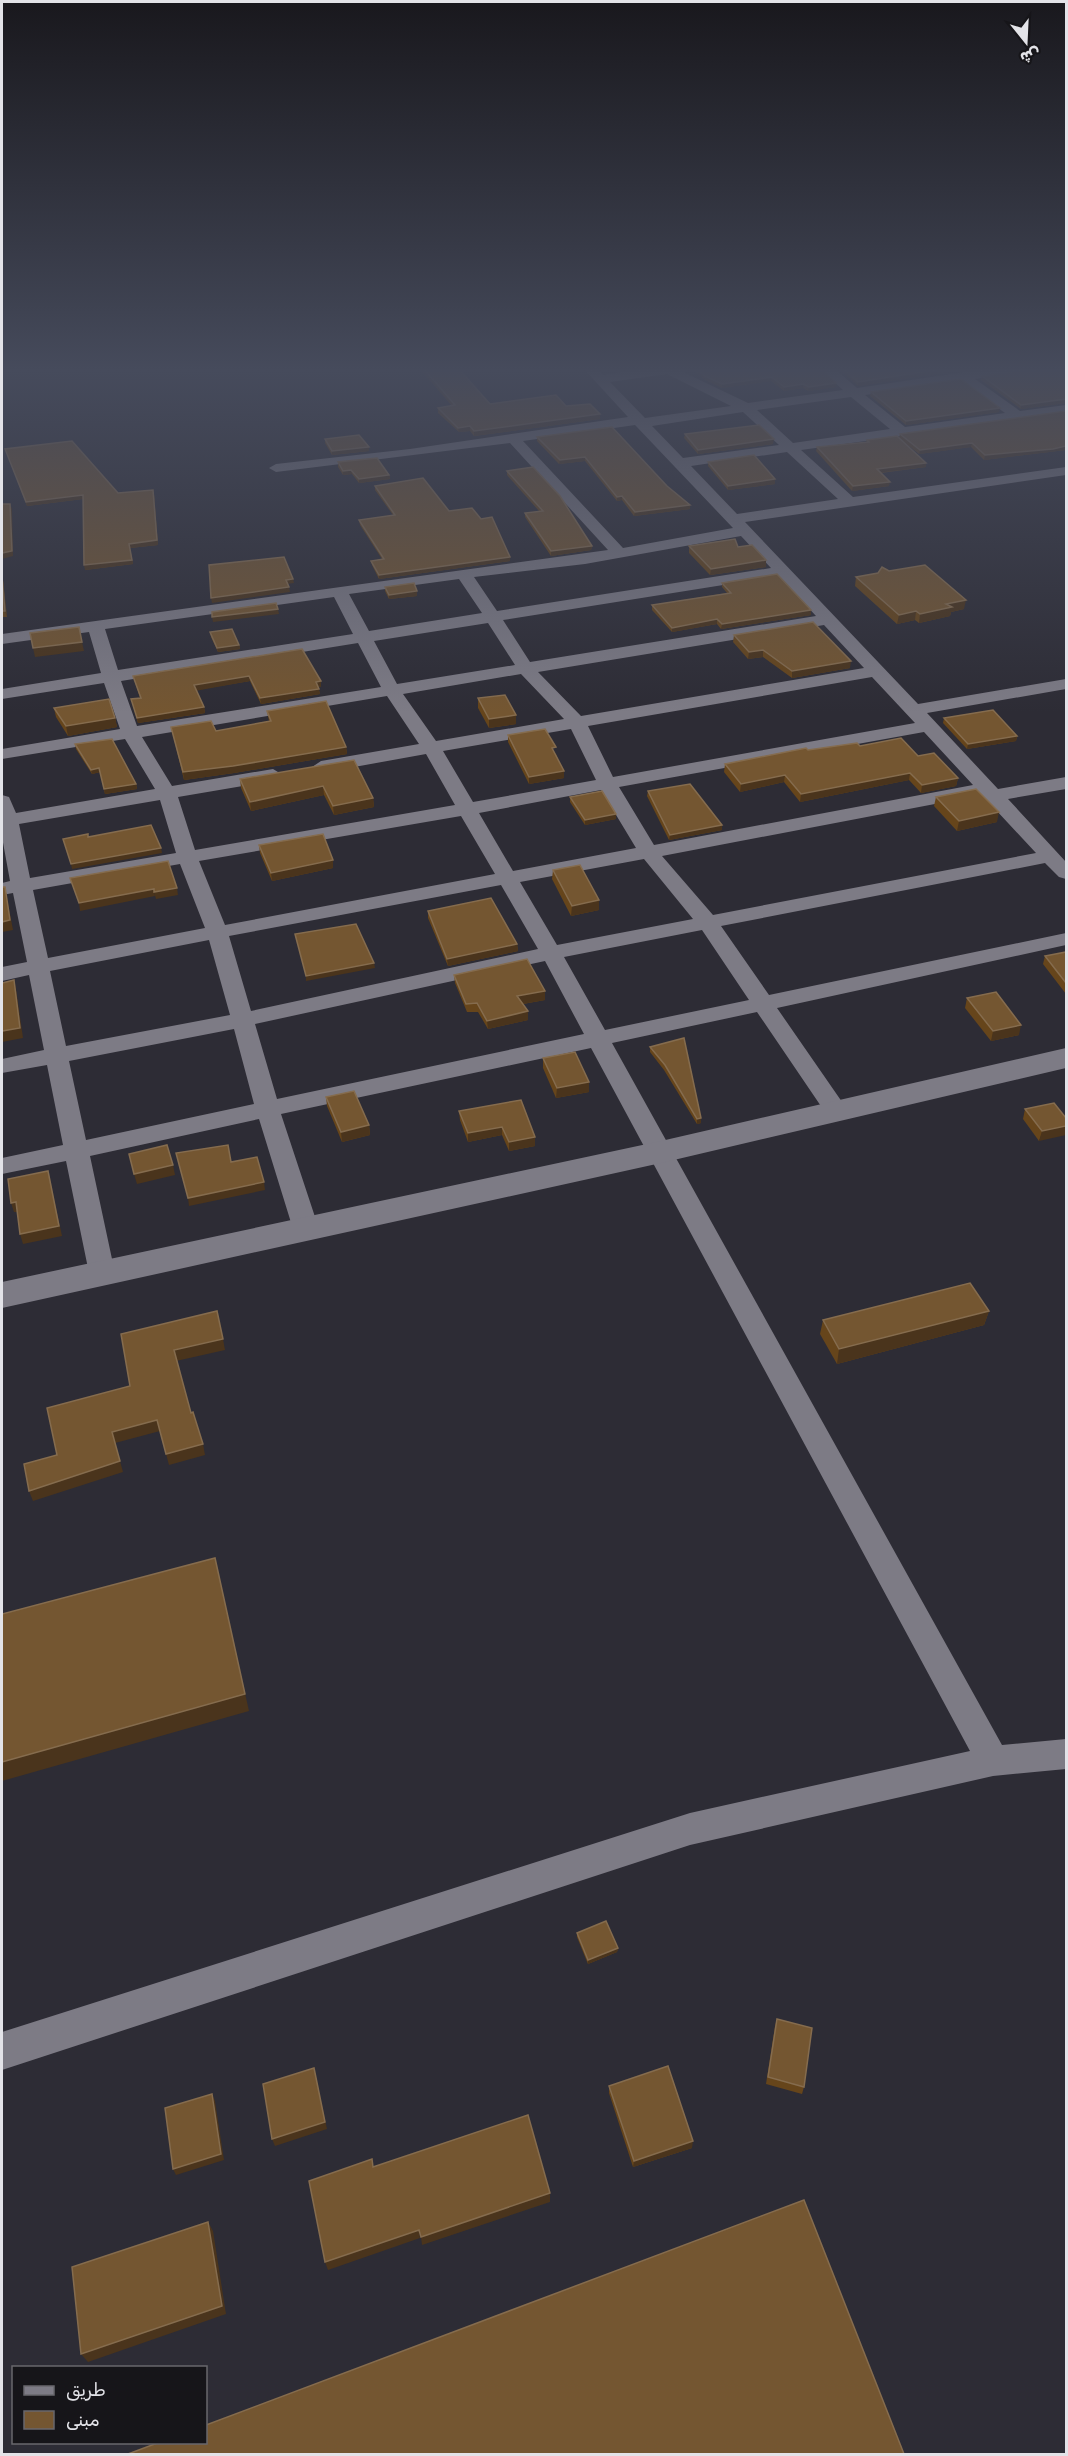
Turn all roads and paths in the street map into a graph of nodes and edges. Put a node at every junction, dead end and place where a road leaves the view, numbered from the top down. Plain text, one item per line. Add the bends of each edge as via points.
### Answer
1 (554, 483) edge
2 (699, 483) edge
3 (829, 483) edge
4 (985, 483) edge
5 (850, 502) junction
6 (739, 525) junction
7 (618, 552) junction
8 (783, 571) junction
9 (464, 573) junction
10 (339, 591) junction
11 (492, 617) junction
12 (828, 619) junction
13 (96, 626) junction
14 (363, 636) junction
15 (2, 639) edge
16 (526, 669) junction
17 (875, 671) junction
18 (111, 677) junction
19 (1066, 684) edge
20 (392, 691) junction
21 (2, 694) edge
22 (915, 710) junction
23 (578, 724) junction
24 (928, 726) junction
25 (131, 734) junction
26 (432, 749) junction
27 (2, 754) edge
28 (1066, 783) edge
29 (607, 784) junction
30 (990, 792) junction
31 (167, 793) junction
32 (466, 809) junction
33 (4, 814) edge
34 (650, 854) junction
35 (1049, 856) junction
36 (187, 857) junction
37 (1066, 873) edge
38 (506, 878) junction
39 (11, 887) edge
40 (708, 923) junction
41 (218, 934) junction
42 (1066, 939) edge
43 (551, 953) junction
44 (37, 967) junction
45 (2, 974) edge
46 (764, 1002) junction
47 (242, 1020) junction
48 (596, 1038) junction
49 (57, 1055) junction
50 (1066, 1058) edge
51 (2, 1066) edge
52 (268, 1110) junction
53 (837, 1112) junction
54 (76, 1151) junction
55 (661, 1152) junction
56 (2, 1166) edge
57 (306, 1229) junction
58 (102, 1273) junction
59 (2, 1295) edge
60 (1066, 1754) edge
61 (993, 1761) junction
62 (2, 2051) edge

1 - 7 street
2 - 6 street
3 - 5 street
4 - 5 street
5 - 6 street
6 - 7 street
6 - 8 street
7 - 9 street
8 - 11 street
8 - 12 street
9 - 10 street
9 - 11 street
10 - 13 street
10 - 14 street
11 - 14 street
11 - 16 street
12 - 16 street
12 - 17 street
13 - 15 street
13 - 18 street
14 - 18 street
14 - 20 street
16 - 20 street
16 - 23 street
17 - 22 street
17 - 23 street
18 - 21 street
18 - 25 street
19 - 22 street
20 - 25 street
20 - 26 street
22 - 24 street
23 - 26 street
23 - 29 street
24 - 29 street
24 - 30 street
25 - 27 street
25 - 31 street
26 - 31 street
26 - 32 street
28 - 30 street
29 - 32 street
29 - 34 street
30 - 34 street
30 - 35 street
31 - 33 street
31 - 36 street
32 - 36 street
32 - 38 street
33 - 39 street
34 - 38 street
34 - 40 street
35 - 37 street
35 - 40 street
36 - 39 street
36 - 41 street
38 - 41 street
38 - 43 street
39 - 44 street
40 - 43 street
40 - 46 street
41 - 44 street
41 - 47 street
42 - 46 street
43 - 47 street
43 - 48 street
44 - 45 street
44 - 49 street
46 - 48 street
46 - 53 street
47 - 49 street
47 - 52 street
48 - 52 street
48 - 55 street
49 - 51 street
49 - 54 street
50 - 53 street
52 - 54 street
52 - 57 street
53 - 55 street
54 - 56 street
54 - 58 street
55 - 57 street
55 - 61 street
57 - 58 street
58 - 59 street
60 - 61 street
61 - 62 street via 690,1829

